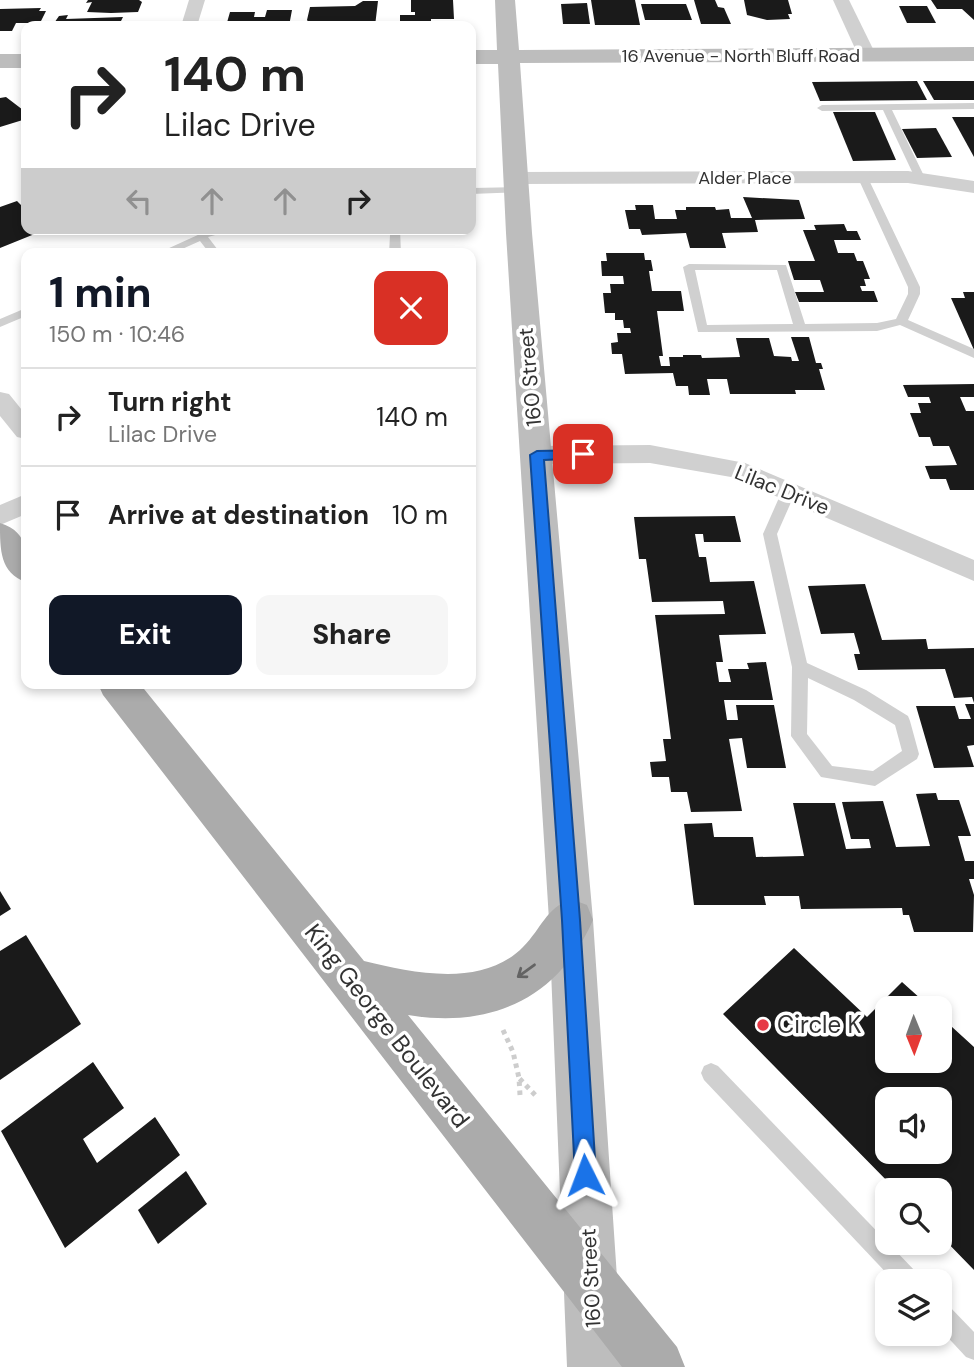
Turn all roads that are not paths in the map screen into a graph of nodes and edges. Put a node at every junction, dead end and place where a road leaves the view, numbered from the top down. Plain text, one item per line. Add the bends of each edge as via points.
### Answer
1 (197, 0) edge
2 (505, 0) edge
3 (841, 0) edge
4 (191, 21) edge
5 (974, 54) edge
6 (867, 55) junction
7 (476, 57) edge
8 (509, 57) junction
9 (0, 61) edge
10 (21, 61) edge
11 (974, 106) edge
12 (886, 107) junction
13 (822, 108) dead end
14 (863, 178) junction
15 (920, 178) junction
16 (516, 184) junction
17 (974, 187) edge
18 (476, 190) edge
19 (206, 235) edge
20 (202, 236) junction
21 (175, 248) edge
22 (211, 248) edge
23 (21, 314) edge
24 (901, 321) junction
25 (0, 323) edge
26 (800, 328) junction
27 (974, 354) edge
28 (0, 400) edge
29 (21, 425) edge
30 (537, 455) junction
31 (789, 491) junction
32 (21, 506) edge
33 (0, 516) edge
34 (0, 536) edge
35 (21, 563) edge
36 (974, 571) edge
37 (800, 667) junction
38 (121, 689) edge
39 (571, 920) junction
40 (351, 980) junction
41 (711, 1073) dead end
42 (898, 1269) edge
43 (591, 1283) junction
44 (952, 1326) edge
45 (974, 1349) edge
46 (595, 1367) edge
47 (657, 1367) edge

1 - 4 street
2 - 8 main road, 160 Street
3 - 6 street
5 - 6 main road, 16 Avenue - North Bluff Road
6 - 8 main road, 16 Avenue - North Bluff Road
7 - 8 main road, 16 Avenue - North Bluff Road
8 - 16 main road, 160 Street
9 - 10 main road
11 - 12 lane
12 - 13 lane
12 - 15 lane
14 - 15 street, Alder Place
14 - 16 street, Alder Place
14 - 24 lane via 914,287
15 - 17 street, Alder Place
16 - 18 lane
16 - 30 main road, 160 Street
19 - 20 lane
20 - 21 lane
20 - 22 lane
23 - 25 lane
24 - 26 lane via 877,327
24 - 27 lane
26 - 26 lane via 702,329 689,267 782,267
28 - 29 street
30 - 31 street, Lilac Drive via 650,454 736,470
30 - 39 main road, 160 Street
31 - 36 street, Lilac Drive
31 - 37 lane via 770,534
32 - 33 street
34 - 35 main road
37 - 37 lane via 902,721 911,754 875,779 827,772 799,736
38 - 40 main road, King George Boulevard
39 -> 40 main road via 531,970 488,993 432,996
39 - 43 main road, 160 Street
40 - 43 main road, King George Boulevard
41 - 42 lane
43 - 46 main road, 160 Street
43 - 47 main road, King George Boulevard
44 - 45 lane

